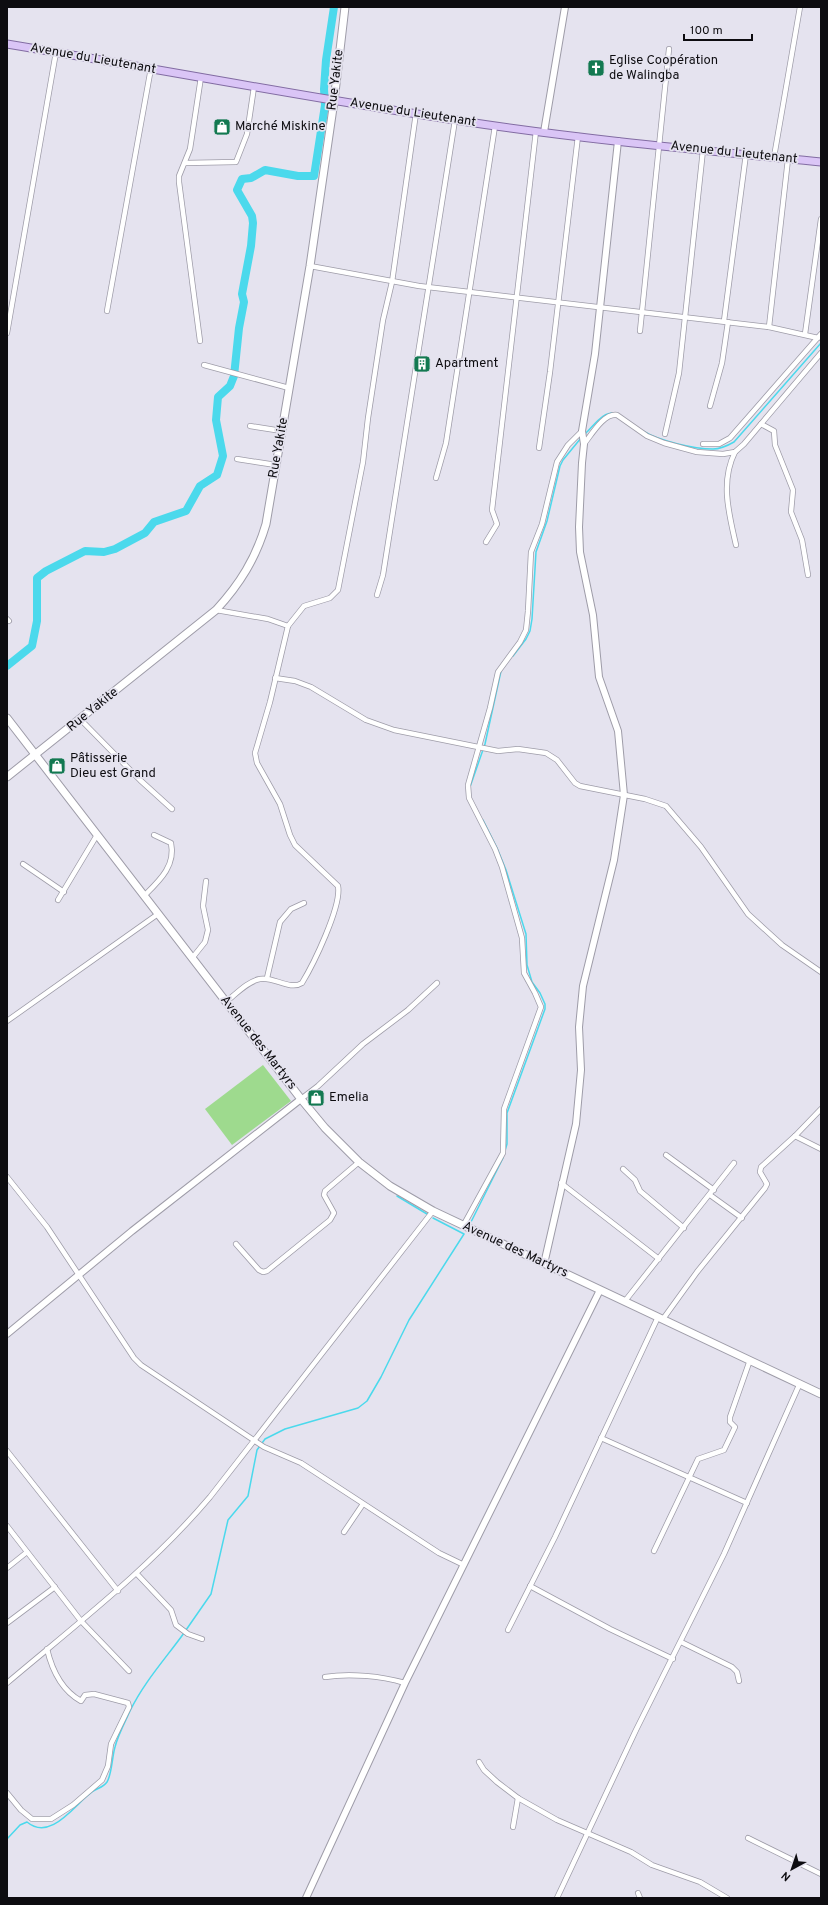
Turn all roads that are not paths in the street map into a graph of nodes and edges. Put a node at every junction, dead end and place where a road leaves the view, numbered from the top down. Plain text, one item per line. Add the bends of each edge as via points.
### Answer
1 (345, 7) edge
2 (565, 7) edge
3 (800, 7) edge
4 (7, 44) edge
5 (670, 49) dead end
6 (56, 52) junction
7 (151, 68) junction
8 (201, 78) junction
9 (254, 87) junction
10 (332, 101) junction
11 (416, 113) junction
12 (455, 120) junction
13 (495, 126) junction
14 (536, 131) junction
15 (544, 132) junction
16 (578, 136) junction
17 (618, 141) junction
18 (659, 146) junction
19 (703, 150) junction
20 (746, 154) junction
21 (774, 157) junction
22 (788, 159) junction
23 (821, 162) edge
24 (185, 163) junction
25 (821, 219) edge
26 (310, 266) junction
27 (392, 282) junction
28 (430, 287) junction
29 (469, 292) junction
30 (518, 297) junction
31 (557, 302) junction
32 (600, 307) junction
33 (107, 311) dead end
34 (643, 313) junction
35 (684, 317) junction
36 (726, 322) junction
37 (769, 327) junction
38 (640, 331) dead end
39 (7, 333) edge
40 (805, 334) junction
41 (819, 336) edge
42 (200, 341) dead end
43 (821, 353) edge
44 (204, 365) dead end
45 (289, 388) junction
46 (710, 406) dead end
47 (761, 424) junction
48 (250, 426) dead end
49 (582, 430) junction
50 (282, 432) junction
51 (665, 434) dead end
52 (584, 442) junction
53 (703, 444) dead end
54 (539, 448) dead end
55 (735, 452) junction
56 (237, 459) dead end
57 (276, 465) junction
58 (436, 478) dead end
59 (486, 542) dead end
60 (736, 545) dead end
61 (808, 575) dead end
62 (376, 594) dead end
63 (216, 610) junction
64 (288, 626) junction
65 (275, 678) junction
66 (7, 718) edge
67 (80, 720) junction
68 (480, 746) junction
69 (36, 755) junction
70 (7, 778) edge
71 (624, 795) junction
72 (172, 809) dead end
73 (97, 835) junction
74 (154, 835) dead end
75 (23, 864) dead end
76 (206, 881) dead end
77 (64, 892) junction
78 (144, 896) junction
79 (58, 900) dead end
80 (304, 903) dead end
81 (158, 914) junction
82 (192, 957) junction
83 (821, 972) edge
84 (267, 978) junction
85 (437, 983) dead end
86 (227, 1001) junction
87 (7, 1021) edge
88 (301, 1099) junction
89 (821, 1109) edge
90 (795, 1136) junction
91 (821, 1149) edge
92 (666, 1155) dead end
93 (359, 1162) junction
94 (734, 1163) dead end
95 (623, 1170) dead end
96 (7, 1177) edge
97 (561, 1183) junction
98 (714, 1190) junction
99 (710, 1195) junction
100 (433, 1211) junction
101 (742, 1218) junction
102 (463, 1226) junction
103 (684, 1228) junction
104 (236, 1244) dead end
105 (658, 1259) junction
106 (544, 1264) junction
107 (80, 1275) junction
108 (600, 1290) junction
109 (625, 1301) junction
110 (660, 1318) junction
111 (7, 1334) edge
112 (750, 1360) junction
113 (800, 1383) junction
114 (821, 1394) edge
115 (601, 1438) junction
116 (256, 1441) junction
117 (8, 1453) edge
118 (689, 1478) junction
119 (747, 1503) junction
120 (363, 1504) junction
121 (7, 1526) edge
122 (344, 1532) dead end
123 (654, 1551) dead end
124 (27, 1552) junction
125 (464, 1565) junction
126 (7, 1568) edge
127 (137, 1574) junction
128 (530, 1586) junction
129 (55, 1587) junction
130 (118, 1591) junction
131 (81, 1621) junction
132 (7, 1623) edge
133 (508, 1630) dead end
134 (202, 1639) dead end
135 (680, 1642) junction
136 (47, 1649) junction
137 (673, 1659) junction
138 (129, 1671) dead end
139 (325, 1678) dead end
140 (739, 1681) dead end
141 (7, 1683) edge
142 (405, 1683) junction
143 (479, 1762) dead end
144 (7, 1792) edge
145 (518, 1798) junction
146 (513, 1827) dead end
147 (587, 1834) junction
148 (748, 1838) dead end
149 (821, 1874) edge
150 (306, 1898) edge
151 (557, 1898) edge
152 (727, 1898) edge

1 - 10 main road, Rue Yakite
2 - 15 street
3 - 21 street
4 - 6 main road, Avenue du Lieutenant
5 - 18 street
6 - 7 main road, Avenue du Lieutenant
6 - 39 street
7 - 8 main road, Avenue du Lieutenant
7 - 33 street
8 - 9 main road, Avenue du Lieutenant
8 - 24 street via 190,149
9 - 10 main road, Avenue du Lieutenant
9 - 24 street via 247,134 236,162
10 - 11 main road, Avenue du Lieutenant
10 - 26 main road, Rue Yakite
11 - 12 main road, Avenue du Lieutenant
11 - 27 street
12 - 13 main road, Avenue du Lieutenant
12 - 28 street
13 - 14 main road, Avenue du Lieutenant
13 - 29 street
14 - 15 main road, Avenue du Lieutenant
14 - 30 street
15 - 16 main road, Avenue du Lieutenant
16 - 17 main road, Avenue du Lieutenant
16 - 31 street
17 - 18 main road, Avenue du Lieutenant
17 - 32 street
18 - 19 main road, Avenue du Lieutenant
18 - 34 street
19 - 20 main road, Avenue du Lieutenant
19 - 35 street
20 - 21 main road, Avenue du Lieutenant
20 - 36 street
21 - 22 main road, Avenue du Lieutenant
22 - 23 main road, Avenue du Lieutenant
22 - 37 street
24 - 42 street via 179,182
25 - 40 street
26 - 27 street
26 - 45 main road, Rue Yakite
27 - 28 street
27 - 64 street via 383,320 362,462 338,590 330,598 304,606
28 - 29 street
28 - 62 street via 383,575
29 - 30 street
29 - 58 street via 446,443
30 - 31 street
30 - 59 street via 492,510 497,524
31 - 32 street
31 - 54 street
32 - 34 street
32 - 49 street
34 - 35 street
34 - 38 street
35 - 36 street
35 - 51 street via 679,373
36 - 37 street
36 - 46 street via 722,363
37 - 40 street
40 - 41 street
41 - 53 street via 730,438 719,444
43 - 47 street
44 - 45 street
45 - 50 main road, Rue Yakite
47 - 55 street
47 - 61 street via 774,431 775,445 792,488 791,512 802,540
48 - 50 street
49 - 52 street
49 - 68 street via 557,462 542,524 531,552 526,630 498,672
50 - 57 main road, Rue Yakite
52 - 55 street via 612,414 646,436 664,443 713,454
52 - 71 street via 580,552 593,615 599,681 618,731
55 - 60 street via 727,472 727,486 728,513
56 - 57 street
57 - 63 main road, Rue Yakite via 266,524 260,543 243,578
63 - 64 street via 268,619
63 - 67 main road, Rue Yakite
64 - 65 street
65 - 68 street via 311,687 366,720 394,730
65 - 84 street via 256,747 256,758 280,804 295,845 333,880 338,886 339,893 324,938 302,983 295,986
66 - 69 main road, Avenue des Martyrs
67 - 69 main road, Rue Yakite
67 - 72 street
68 - 71 street via 498,751 518,749 546,753 557,760 577,785
68 - 102 street via 468,785 469,798 502,867 522,938 524,973 541,1007 504,1109 503,1153
69 - 70 main road, Rue Yakite
69 - 73 main road, Avenue des Martyrs
71 - 83 street via 662,804 668,809 701,847 748,914 782,945
71 - 97 street via 614,860 583,986 579,1027 581,1069 576,1118
73 - 77 street
73 - 78 main road, Avenue des Martyrs
74 - 78 street via 171,843 171,857 166,873
75 - 77 street
76 - 82 street via 202,906 208,930 205,942
77 - 79 street
78 - 81 main road, Avenue des Martyrs
80 - 84 street via 291,909 280,922
81 - 82 main road, Avenue des Martyrs
81 - 87 street
82 - 86 main road, Avenue des Martyrs
84 - 86 street via 255,980
85 - 88 street
86 - 88 main road, Avenue des Martyrs
88 - 93 main road, Avenue des Martyrs
88 - 107 street via 138,1226
89 - 90 street
90 - 91 street
90 - 101 street via 761,1167 760,1172 766,1186
92 - 98 street
93 - 100 main road, Avenue des Martyrs via 390,1186
93 - 104 street via 325,1191 324,1195 334,1212 330,1220 267,1271 259,1270
94 - 98 street
95 - 103 street via 635,1179 640,1191
96 - 107 street via 47,1227
97 - 105 street
97 - 106 street
98 - 99 street
99 - 101 street
99 - 103 street
100 - 102 main road, Avenue des Martyrs
100 - 116 street
101 - 110 street
102 - 106 main road, Avenue des Martyrs
103 - 105 street
105 - 109 street
106 - 108 main road, Avenue des Martyrs
107 - 111 street
107 - 116 street via 137,1362
108 - 109 main road, Avenue des Martyrs
108 - 125 street
109 - 110 main road, Avenue des Martyrs
110 - 112 main road, Avenue des Martyrs
110 - 115 street
112 - 113 main road, Avenue des Martyrs
112 - 118 street via 729,1420 735,1428 726,1447 722,1451 700,1458
113 - 114 main road, Avenue des Martyrs
113 - 119 street
115 - 118 street
115 - 128 street
116 - 120 street via 301,1463
116 - 127 street via 179,1533
117 - 130 street
118 - 119 street
118 - 123 street
119 - 135 street
120 - 122 street
120 - 125 street via 439,1553
121 - 124 street
124 - 126 street
124 - 129 street
125 - 142 street
127 - 130 street
127 - 134 street via 171,1610 176,1625 188,1634
128 - 133 street
128 - 137 street
129 - 131 street
129 - 132 street
130 - 131 street
131 - 136 street
131 - 138 street
135 - 137 street
135 - 140 street via 732,1667 738,1672
136 - 141 street
136 - 144 street via 56,1676 75,1697 81,1700 85,1694 94,1694 128,1703 129,1707 111,1744 108,1766 102,1780 71,1806 51,1819 32,1819
137 - 147 street
139 - 142 street via 346,1675 391,1679
142 - 150 street
143 - 145 street via 497,1782
145 - 146 street
145 - 147 street
147 - 151 street
147 - 152 street via 631,1852 652,1865 700,1882
148 - 149 street

